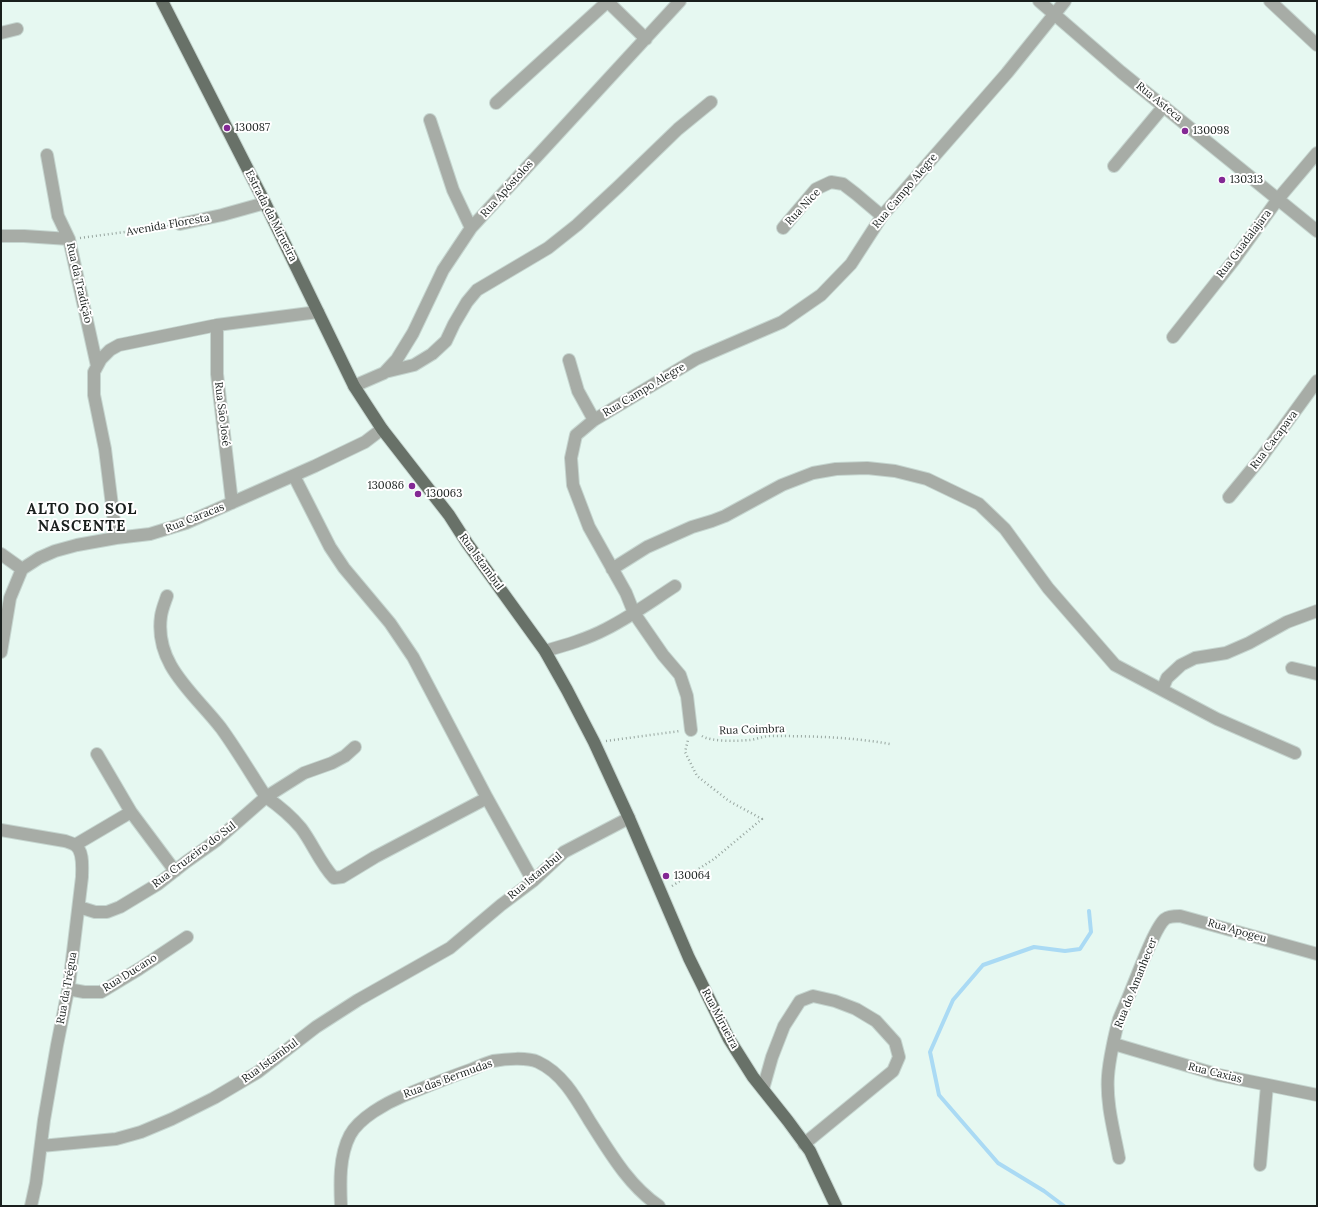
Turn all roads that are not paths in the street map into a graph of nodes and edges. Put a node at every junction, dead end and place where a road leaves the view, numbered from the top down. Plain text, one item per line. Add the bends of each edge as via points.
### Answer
1 (162, 1) edge
2 (680, 1) edge
3 (1039, 1) edge
4 (1065, 1) edge
5 (1270, 1) edge
6 (607, 2) edge
7 (1284, 5) edge
8 (1055, 14) junction
9 (17, 29) dead end
10 (1, 33) edge
11 (646, 39) junction
12 (1317, 45) edge
13 (711, 102) dead end
14 (496, 103) dead end
15 (1164, 106) junction
16 (430, 120) dead end
17 (1317, 153) edge
18 (47, 154) dead end
19 (1114, 166) dead end
20 (1278, 199) junction
21 (265, 203) junction
22 (882, 216) junction
23 (180, 224) road end
24 (471, 228) junction
25 (783, 228) dead end
26 (1317, 231) edge
27 (1, 236) edge
28 (69, 239) junction
29 (318, 312) junction
30 (217, 325) junction
31 (1172, 337) dead end
32 (569, 360) dead end
33 (97, 366) junction
34 (384, 373) junction
35 (1316, 384) edge
36 (354, 386) junction
37 (594, 420) junction
38 (382, 429) junction
39 (294, 476) junction
40 (1229, 497) dead end
41 (232, 503) junction
42 (116, 538) junction
43 (1, 554) edge
44 (22, 569) junction
45 (612, 569) junction
46 (675, 586) dead end
47 (167, 596) dead end
48 (1317, 612) edge
49 (634, 613) junction
50 (545, 650) junction
51 (1, 652) edge
52 (1292, 668) dead end
53 (1317, 674) edge
54 (1162, 690) junction
55 (691, 730) road end
56 (355, 748) dead end
57 (1296, 753) dead end
58 (97, 754) dead end
59 (266, 797) junction
60 (486, 798) junction
61 (131, 812) junction
62 (629, 818) junction
63 (1, 830) edge
64 (74, 845) junction
65 (175, 871) junction
66 (533, 881) junction
67 (79, 907) junction
68 (1160, 926) joint
69 (187, 937) dead end
70 (1317, 954) edge
71 (68, 990) junction
72 (1114, 1044) junction
73 (1267, 1085) junction
74 (763, 1089) junction
75 (1317, 1095) edge
76 (804, 1144) junction
77 (41, 1146) junction
78 (1118, 1158) dead end
79 (1260, 1165) dead end
80 (30, 1206) edge
81 (341, 1206) edge
82 (659, 1206) edge
83 (836, 1206) edge

1 - 21 main road, Estrada da Mirueira
2 - 11 street, Rua Apóstolos
3 - 8 street, Rua Asteca
4 - 8 street, Rua Campo Alegre
5 - 7 street
6 - 11 street
6 - 14 street
7 - 12 street
8 - 15 street, Rua Asteca
8 - 22 street, Rua Campo Alegre via 997,85
9 - 10 street
11 - 24 street, Rua Apóstolos
13 - 34 street via 678,129 560,239 477,290 467,302 446,341 432,354 414,365
15 - 19 street
15 - 20 street, Rua Asteca
16 - 24 street via 453,190
17 - 20 street, Rua Guadalajara
18 - 28 street, Rua da Tradição via 58,216
20 - 26 street, Rua Asteca
20 - 31 street, Rua Guadalajara via 1234,260
21 - 23 street, Avenida Floresta
21 - 29 main road, Estrada da Mirueira
22 - 25 street, Rua Nice via 843,184 831,182 816,189
22 - 37 street, Rua Campo Alegre via 851,264 821,295 782,322 696,358
24 - 34 street, Rua Apóstolos via 443,270 413,333 397,359
27 - 28 street
28 - 33 street, Rua da Tradição
29 - 30 street
29 - 36 main road, Estrada da Mirueira
30 - 33 street via 119,345 110,350
30 - 41 street, Rua São José via 217,374
32 - 37 street via 578,391
33 - 42 street via 94,372 94,395 105,449
34 - 36 street, Rua Apóstolos
35 - 40 street, Rua Cacapava via 1262,458
36 - 38 main road, Estrada da Mirueira
37 - 45 street, Rua Campo Alegre via 576,435 571,458 573,485 589,527
38 - 39 street, Rua Caracas via 365,442
38 - 50 main road, Rua Istambul via 449,515
39 - 41 street, Rua Caracas
39 - 60 street via 330,547 344,568 390,623 413,657
41 - 42 street, Rua Caracas via 168,529
42 - 44 street, Rua Caracas via 55,551
43 - 44 street
44 - 51 street via 10,598
45 - 49 street
45 - 54 street via 647,547 725,516 782,485 813,473 867,468 895,471 926,479 979,504 1005,530 1048,588 1115,665
46 - 49 street
47 - 59 street via 160,628 168,662 221,729
48 - 54 street via 1287,622 1232,650 1195,658 1181,665 1166,678
49 - 50 street via 606,630 572,644
49 - 55 street via 680,675 687,696
50 - 62 main road, Rua Istambul via 594,742
52 - 53 street
54 - 57 street via 1216,719
56 - 59 street, Rua Cruzeiro do Sul via 332,763 304,772
58 - 61 street
59 - 60 street via 282,808 302,829 326,870 334,878 342,877
59 - 65 street, Rua Cruzeiro do Sul via 217,840
60 - 66 street
61 - 64 street
61 - 65 street
62 - 66 street, Rua Istambul via 564,852
62 - 74 main road, Rua Mirueira via 689,958 729,1039
63 - 64 street via 65,841
64 - 67 street, Rua da Trégua via 79,850 82,860
65 - 67 street, Rua Cruzeiro do Sul via 114,910 95,912
66 - 77 street, Rua Istambul via 450,948 358,1000 316,1027 258,1072 214,1098 141,1132 116,1139
67 - 71 street, Rua da Trégua
68 - 70 street, Rua Apogeu via 1165,919 1180,916
68 - 72 street, Rua do Amanhecer via 1119,1020
69 - 71 street, Rua Ducano via 101,992
71 - 77 street, Rua da Trégua
72 - 73 street, Rua Caxias via 1219,1075
72 - 78 street, Rua do Amanhecer via 1108,1076 1108,1096
73 - 75 street, Rua Caxias
73 - 79 street
74 - 76 main road, Rua Mirueira
74 - 76 street via 784,1026 800,1001 813,996 856,1009 876,1020 895,1042 899,1057 893,1071
76 - 83 main road, Rua Mirueira
77 - 80 street, Rua da Trégua
81 - 82 street, Rua das Bermudas via 343,1156 350,1134 367,1116 391,1101 455,1075 493,1061 517,1058 537,1061 557,1074 574,1095 621,1169 636,1187

